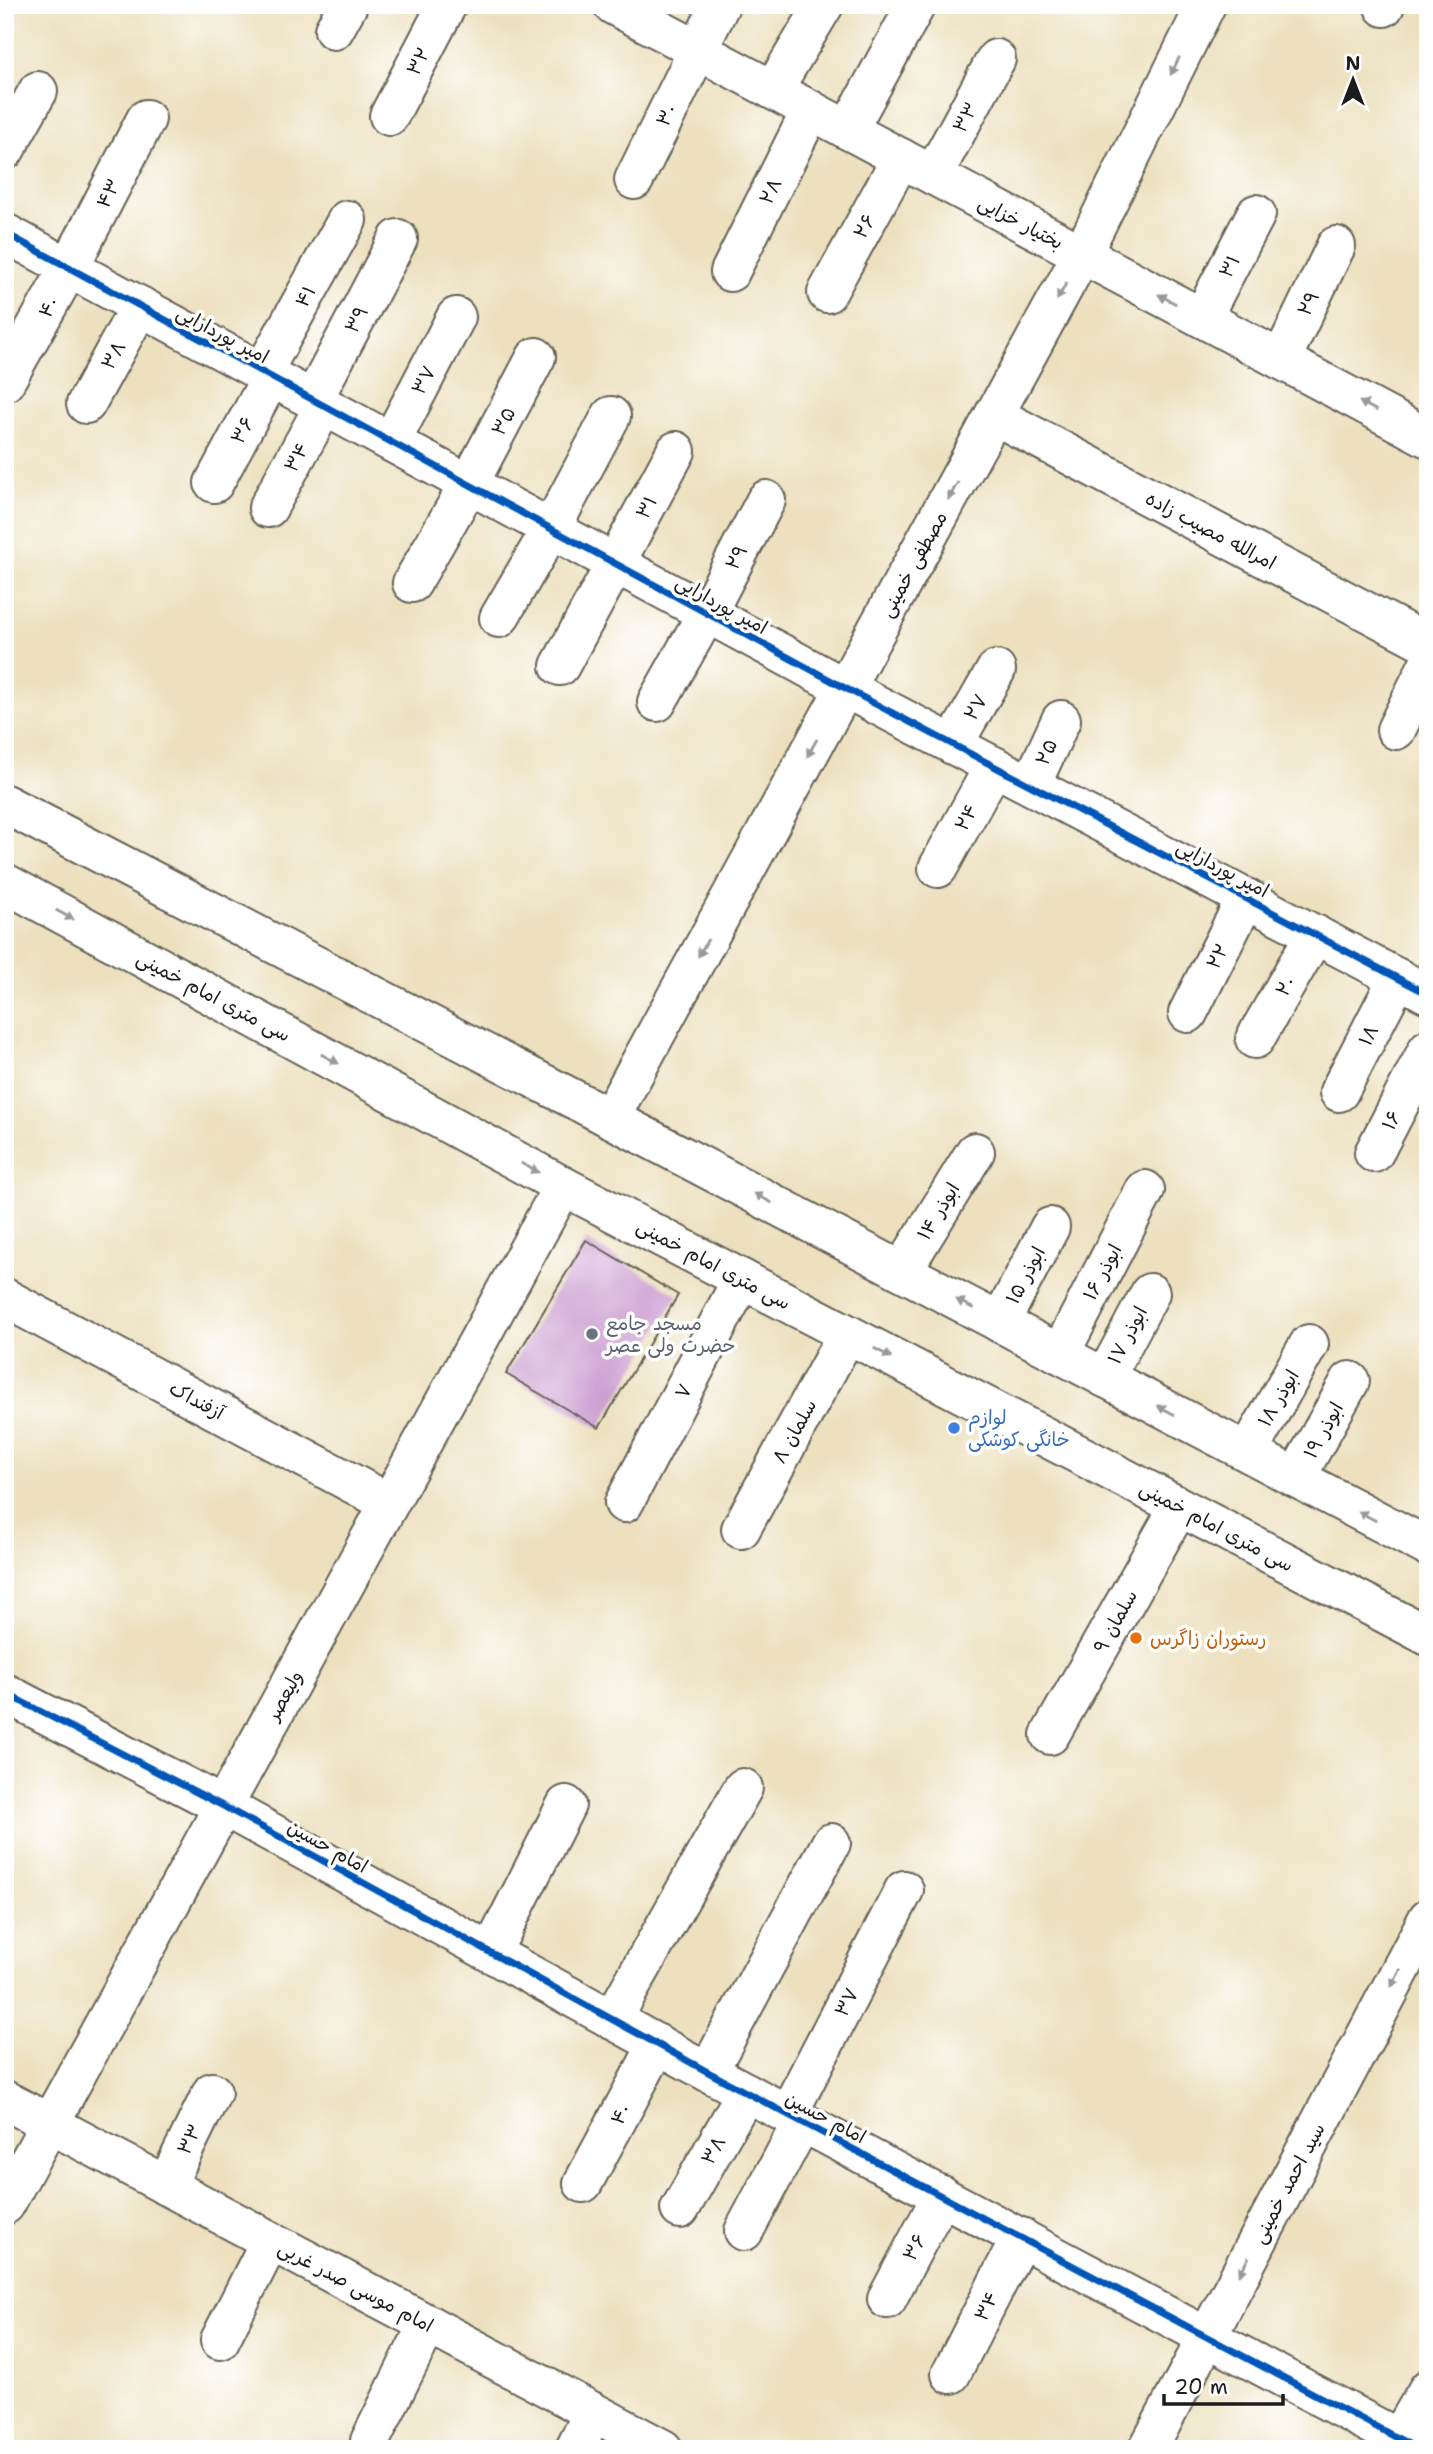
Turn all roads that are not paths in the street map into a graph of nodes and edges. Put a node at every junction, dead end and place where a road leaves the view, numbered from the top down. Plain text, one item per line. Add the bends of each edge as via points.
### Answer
1 (447, 5) edge
2 (613, 5) edge
3 (720, 5) edge
4 (824, 5) edge
5 (916, 5) edge
6 (1206, 5) edge
7 (667, 18) edge
8 (697, 50) junction
9 (996, 59) dead end
10 (773, 90) junction
11 (38, 91) dead end
12 (811, 110) junction
13 (390, 116) dead end
14 (146, 119) dead end
15 (848, 130) junction
16 (5, 150) edge
17 (917, 167) junction
18 (634, 180) dead end
19 (1256, 214) dead end
20 (347, 220) dead end
21 (398, 239) dead end
22 (9, 245) edge
23 (1336, 246) dead end
24 (1082, 254) junction
25 (69, 268) junction
26 (730, 272) dead end
27 (827, 293) dead end
28 (139, 306) junction
29 (456, 317) dead end
30 (1202, 318) junction
31 (536, 357) dead end
32 (1281, 360) junction
33 (267, 375) junction
34 (5, 382) edge
35 (319, 403) junction
36 (86, 404) dead end
37 (994, 415) junction
38 (611, 416) dead end
39 (1428, 438) edge
40 (391, 442) junction
41 (676, 451) dead end
42 (214, 483) dead end
43 (469, 484) junction
44 (765, 500) dead end
45 (268, 508) dead end
46 (551, 529) junction
47 (615, 563) junction
48 (412, 583) dead end
49 (707, 613) junction
50 (499, 618) dead end
51 (1428, 644) edge
52 (1428, 665) edge
53 (560, 666) dead end
54 (996, 670) dead end
55 (845, 688) junction
56 (657, 702) dead end
57 (1061, 720) dead end
58 (1396, 730) dead end
59 (953, 745) junction
60 (994, 766) junction
61 (1031, 785) junction
62 (5, 804) edge
63 (938, 869) dead end
64 (5, 883) edge
65 (1246, 898) junction
66 (1315, 934) junction
67 (1413, 986) edge
68 (1188, 1013) dead end
69 (1255, 1039) dead end
70 (1428, 1049) edge
71 (1339, 1092) dead end
72 (610, 1118) junction
73 (975, 1152) dead end
74 (1374, 1153) dead end
75 (563, 1186) junction
76 (1145, 1190) dead end
77 (1050, 1227) dead end
78 (902, 1271) junction
79 (742, 1279) junction
80 (1150, 1293) dead end
81 (5, 1298) edge
82 (1000, 1322) junction
83 (847, 1334) junction
84 (1309, 1344) dead end
85 (1059, 1354) junction
86 (1105, 1378) junction
87 (1350, 1381) dead end
88 (1248, 1452) junction
89 (1296, 1478) junction
90 (390, 1503) junction
91 (624, 1503) dead end
92 (1179, 1507) junction
93 (741, 1529) dead end
94 (1428, 1548) edge
95 (1428, 1636) edge
96 (5, 1693) edge
97 (1050, 1735) dead end
98 (743, 1788) dead end
99 (566, 1805) dead end
100 (223, 1807) junction
101 (831, 1843) dead end
102 (904, 1890) dead end
103 (1428, 1918) edge
104 (491, 1953) junction
105 (612, 2020) junction
106 (658, 2045) junction
107 (708, 2072) junction
108 (212, 2092) dead end
109 (746, 2092) junction
110 (5, 2100) edge
111 (795, 2118) junction
112 (49, 2124) junction
113 (583, 2183) dead end
114 (166, 2186) junction
115 (942, 2195) junction
116 (5, 2204) edge
117 (680, 2209) dead end
118 (744, 2231) dead end
119 (1021, 2237) junction
120 (271, 2241) junction
121 (887, 2299) dead end
122 (428, 2324) junction
123 (1207, 2336) junction
124 (220, 2340) dead end
125 (951, 2374) dead end
126 (1428, 2389) edge
127 (593, 2412) junction
128 (370, 2441) dead end
129 (1408, 2444) edge
130 (575, 2449) edge
131 (663, 2449) edge
132 (1148, 2449) edge

1 - 13 street, ۳۲
2 - 7 street, بختیار خزایی
3 - 8 street
4 - 10 street
5 - 15 street
6 -> 24 street, مصطفی خمینی
7 - 8 street, بختیار خزایی
8 - 10 street, بختیار خزایی
8 - 18 street, ۳۰
9 - 17 street, ۳۳
10 - 12 street, بختیار خزایی
11 - 16 street
12 - 15 street, بختیار خزایی
12 - 26 street, ۲۸
14 - 25 street, ۴۳
15 - 17 street, بختیار خزایی
17 - 24 street, بختیار خزایی
17 - 27 street, ۲۶
19 - 30 street, ۳۱
20 - 33 street, ۴۱
21 - 35 street, ۳۹
22 - 25 street, امیر پوردارایی
23 - 32 street, ۲۹
30 -> 24 street, بختیار خزایی
24 -> 37 street, مصطفی خمینی
25 - 28 street, امیر پوردارایی
25 - 34 street, ۴۰
28 - 33 street, امیر پوردارایی
28 - 36 street, ۳۸
29 - 40 street, ۳۷
30 - 32 street, بختیار خزایی
31 - 43 street, ۳۵
39 -> 32 street, بختیار خزایی
33 - 35 street, امیر پوردارایی
33 - 42 street, ۳۶
35 - 40 street, امیر پوردارایی
35 - 45 street, ۳۴
37 - 51 street, امرالله مصیب زاده
37 -> 55 street, مصطفی خمینی
38 - 46 street
40 - 43 street, امیر پوردارایی
41 - 47 street, ۳۱
43 - 46 street, امیر پوردارایی
43 - 48 street
44 - 49 street, ۲۹
46 - 47 street, امیر پوردارایی
46 - 50 street
47 - 49 street, امیر پوردارایی
47 - 53 street
49 - 55 street, امیر پوردارایی
49 - 56 street
52 - 58 street
54 - 59 street, ۲۷
55 - 59 street, امیر پوردارایی
55 -> 72 street, مصطفی خمینی
57 - 61 street, ۲۵
59 - 60 street, امیر پوردارایی
60 - 61 street, امیر پوردارایی
60 - 63 street, ۲۴
61 - 65 street, امیر پوردارایی
62 - 72 street
64 -> 75 street, سی متری امام خمینی
65 - 66 street, امیر پوردارایی
65 - 68 street, ۲۲
66 - 67 street, امیر پوردارایی
66 - 69 street, ۲۰
67 - 71 street, ۱۸
70 - 74 street, ۱۶
78 -> 72 street
73 - 78 street, ابوذر ۱۴
75 - 79 street, سی متری امام خمینی
75 - 90 street, وليعصر
76 - 85 street, ابوذر ۱۶
77 - 82 street, ابوذر ۱۵
82 -> 78 street
79 - 83 street, سی متری امام خمینی
79 - 91 street, ۷
80 - 86 street, ابوذر ۱۷
81 - 90 street, آزفنداک
82 - 85 street
83 -> 92 street, سی متری امام خمینی
83 - 93 street, سلمان ۸
84 - 88 street, ابوذر ۱۸
85 - 86 street
88 -> 86 street
87 - 89 street, ابوذر ۱۹
88 - 89 street
94 -> 89 street
90 - 100 street, وليعصر
92 - 95 street, سی متری امام خمینی
92 - 97 street, سلمان ۹
96 - 100 street, امام حسین
98 - 105 street
99 - 104 street
100 - 104 street, امام حسین
100 - 112 street, وليعصر
101 - 107 street
102 - 111 street, ۳۷
103 -> 123 street, سید احمد خمینی
104 - 105 street, امام حسین
105 - 106 street, امام حسین
106 - 107 street, امام حسین
106 - 113 street, ۴۰
107 - 109 street, امام حسین
108 - 114 street, ۳۳
109 - 111 street, امام حسین
109 - 117 street, ۳۸
110 - 112 street, امام موسی صدر غربی
111 - 115 street, امام حسین
111 - 118 street, ۳۷
112 - 114 street, امام موسی صدر غربی
112 - 116 street, وليعصر
114 - 120 street, امام موسی صدر غربی
115 - 119 street, امام حسین
115 - 121 street, ۳۶
119 - 123 street, امام حسین
119 - 125 street, ۳۴
120 - 122 street, امام موسی صدر غربی
120 - 124 street
122 - 127 street, امام موسی صدر غربی
122 - 128 street
123 - 129 street, امام حسین
123 - 132 street, سید احمد خمینی
126 - 129 street
127 - 130 street
127 - 131 street, امام موسی صدر غربی

